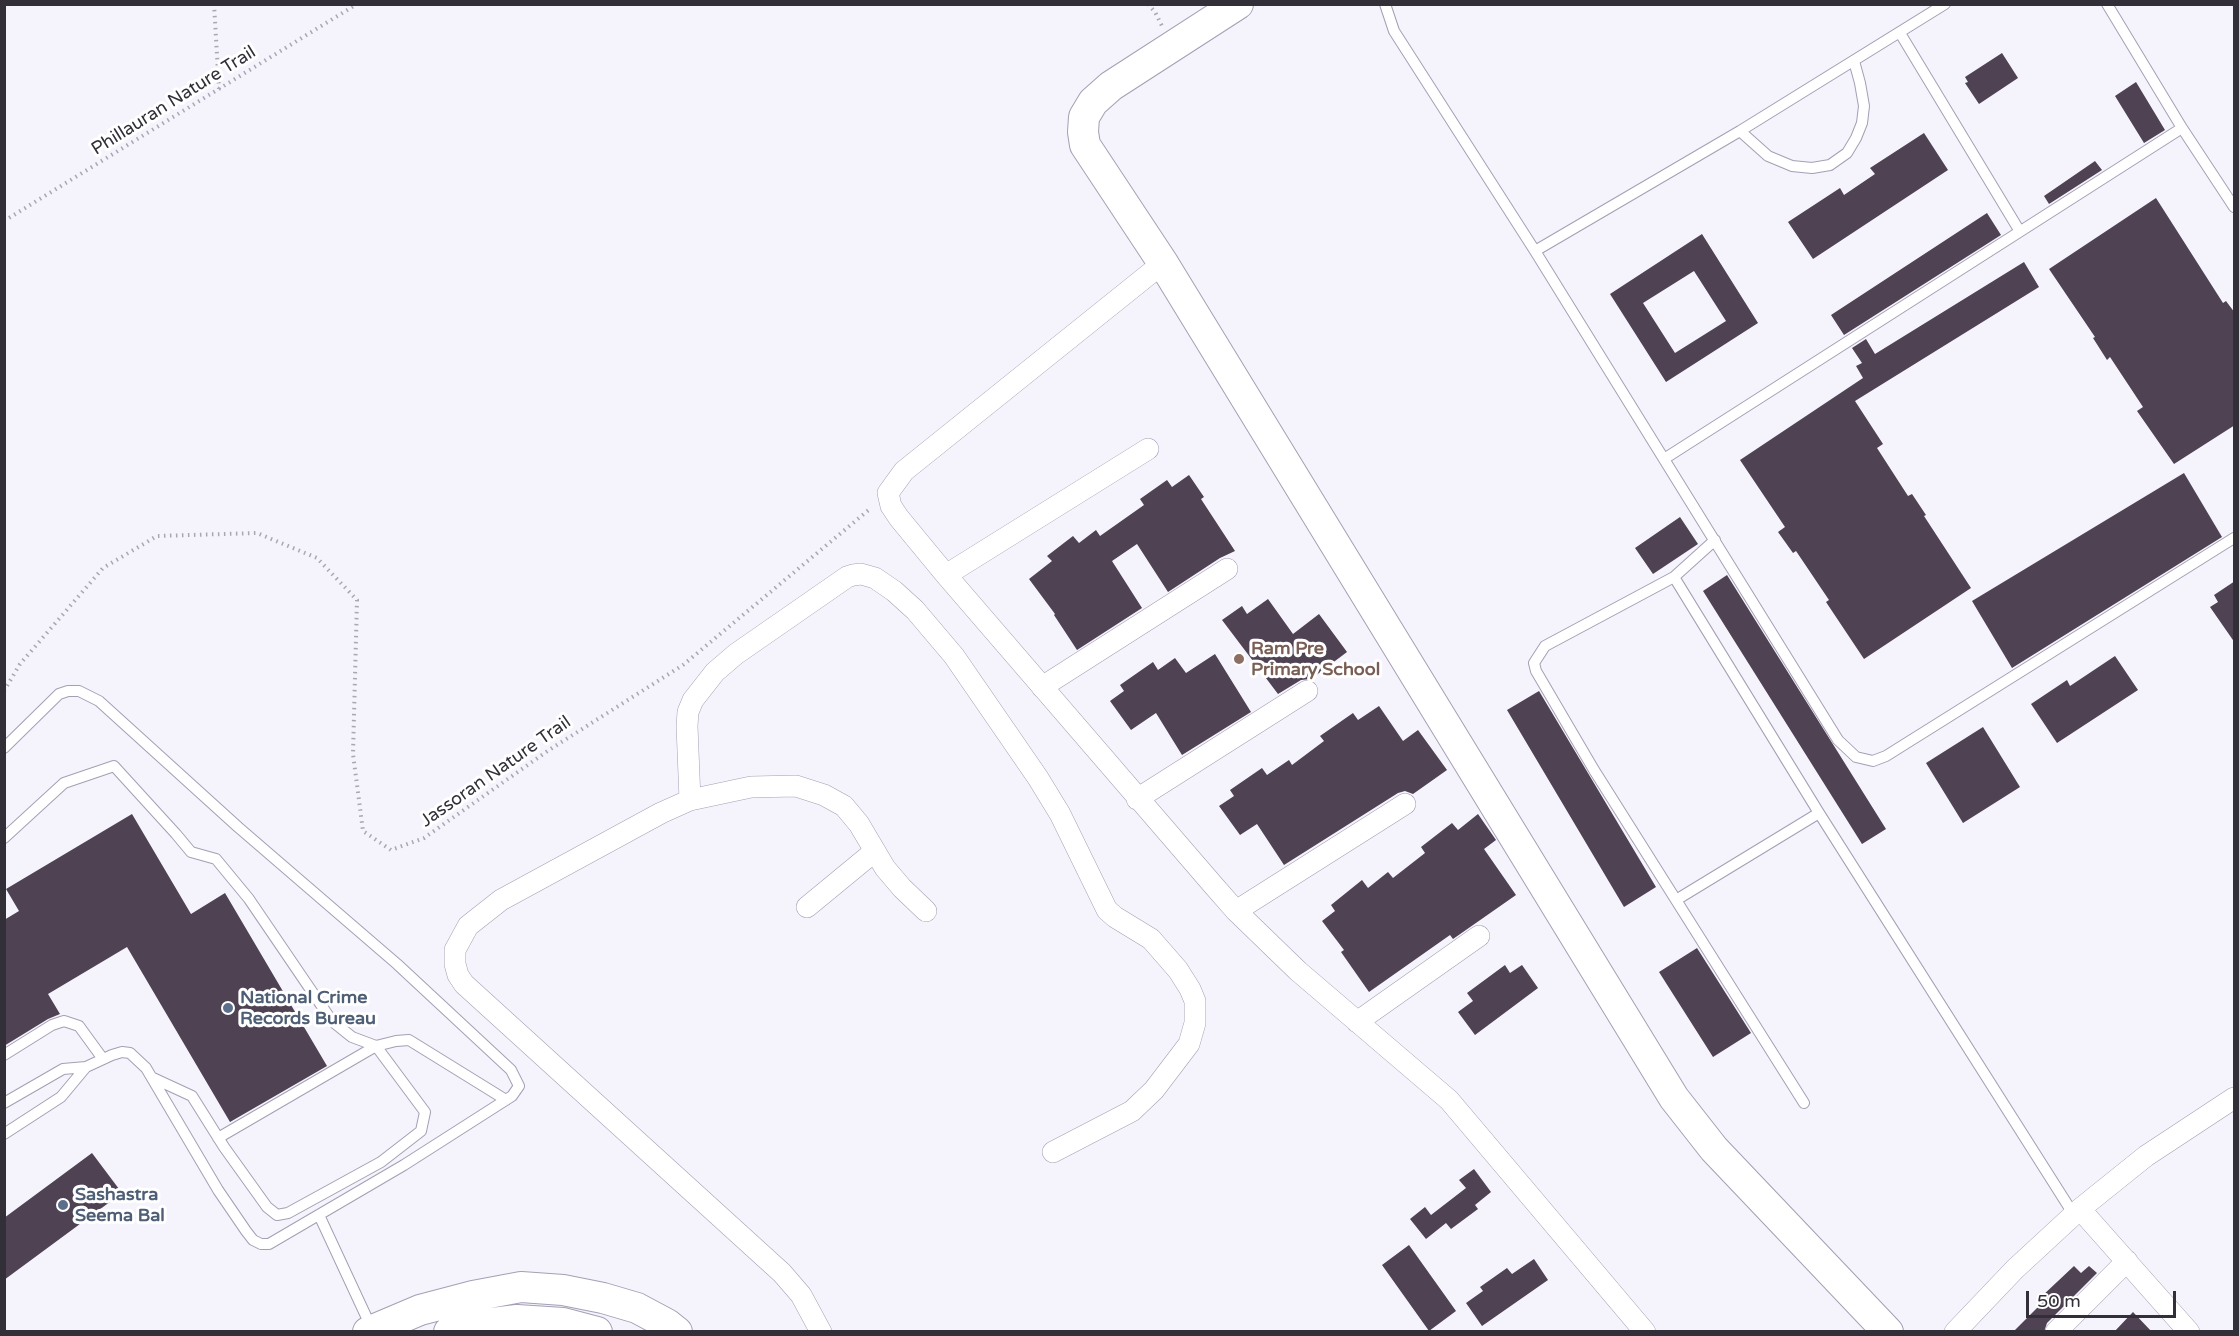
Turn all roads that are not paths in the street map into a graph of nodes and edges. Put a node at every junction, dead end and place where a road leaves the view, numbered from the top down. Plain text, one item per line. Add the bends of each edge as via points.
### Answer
1 (1238, 4) edge
2 (1385, 4) edge
3 (1945, 4) edge
4 (2107, 4) edge
5 (1900, 33) junction
6 (1854, 61) junction
7 (2182, 128) junction
8 (1740, 131) junction
9 (2235, 207) edge
10 (2019, 230) junction
11 (1535, 251) junction
12 (1163, 262) junction
13 (1148, 449) dead end
14 (1664, 459) junction
15 (2235, 538) edge
16 (1714, 540) junction
17 (1227, 569) dead end
18 (946, 575) junction
19 (1674, 577) junction
20 (1042, 687) junction
21 (1307, 692) dead end
22 (4, 748) edge
23 (1137, 799) junction
24 (690, 800) junction
25 (1405, 804) dead end
26 (1819, 813) junction
27 (4, 838) edge
28 (875, 851) junction
29 (1676, 900) junction
30 (807, 907) dead end
31 (927, 911) dead end
32 (1236, 911) junction
33 (1479, 936) dead end
34 (1357, 1022) junction
35 (376, 1046) junction
36 (4, 1055) edge
37 (103, 1059) junction
38 (86, 1067) junction
39 (153, 1078) junction
40 (2235, 1098) edge
41 (506, 1100) junction
42 (4, 1103) edge
43 (1804, 1103) dead end
44 (4, 1134) edge
45 (218, 1138) junction
46 (1053, 1152) dead end
47 (2077, 1212) junction
48 (319, 1215) junction
49 (2127, 1261) junction
50 (370, 1330) edge
51 (449, 1332) edge
52 (597, 1332) edge
53 (677, 1332) edge
54 (821, 1332) edge
55 (1645, 1332) edge
56 (1888, 1332) edge
57 (1956, 1332) edge
58 (2056, 1332) edge
59 (2189, 1332) edge

1 - 12 street via 1111,86 1093,102 1084,117 1084,145 1090,157
2 - 11 lane via 1394,31
3 - 5 lane
4 - 7 lane
5 - 6 lane
5 - 10 lane
6 - 8 lane
6 - 8 lane via 1864,106 1862,123 1847,153 1830,165 1792,166 1768,156
7 - 9 lane
7 - 10 lane
8 - 11 lane
10 - 14 lane
11 - 14 lane
12 - 18 street via 904,471 888,493 899,518
12 - 56 street via 1674,1098 1714,1149
13 - 18 street
14 - 16 lane
15 - 16 lane via 1873,761 1856,757 1838,740
16 - 19 lane
17 - 20 street
18 - 20 street
19 - 26 lane
19 - 29 lane via 1545,646 1534,663 1594,770
20 - 23 street
21 - 23 street
22 - 41 lane via 59,694 79,691 99,701 511,1070 519,1086
23 - 32 street
24 - 28 street via 752,787 796,786 811,790 844,806
24 - 46 street via 688,712 702,686 736,654 853,575 875,578 915,610 954,656 1038,778 1107,909 1151,939 1178,970 1195,1001 1195,1023 1189,1044 1154,1090 1132,1111
24 - 54 street via 492,906 460,938 455,964 465,984 782,1273 801,1294
25 - 32 street
26 - 29 lane
26 - 47 lane
27 - 35 lane via 64,783 114,766 191,852 216,859 249,899 332,1021 352,1037
28 - 30 street
28 - 31 street via 902,888
29 - 43 lane
32 - 34 street
33 - 34 street
34 - 55 street via 1466,1117
35 - 41 lane via 409,1040
35 - 45 lane
35 - 45 lane via 425,1112 421,1131 381,1162 277,1215 267,1207
36 - 37 lane via 64,1021 79,1026
37 - 38 lane
37 - 39 lane via 130,1053
38 - 42 lane via 53,1073
38 - 44 lane via 61,1096
39 - 45 lane via 192,1096
39 - 48 lane via 218,1190 253,1240 268,1244
40 - 47 street via 2146,1156
41 - 48 lane
47 - 49 street
47 - 57 street via 2015,1269
48 - 50 lane
49 - 58 street
49 - 59 street
50 - 53 street via 420,1310 521,1287 603,1298 637,1308
51 - 52 street via 517,1320 563,1323

